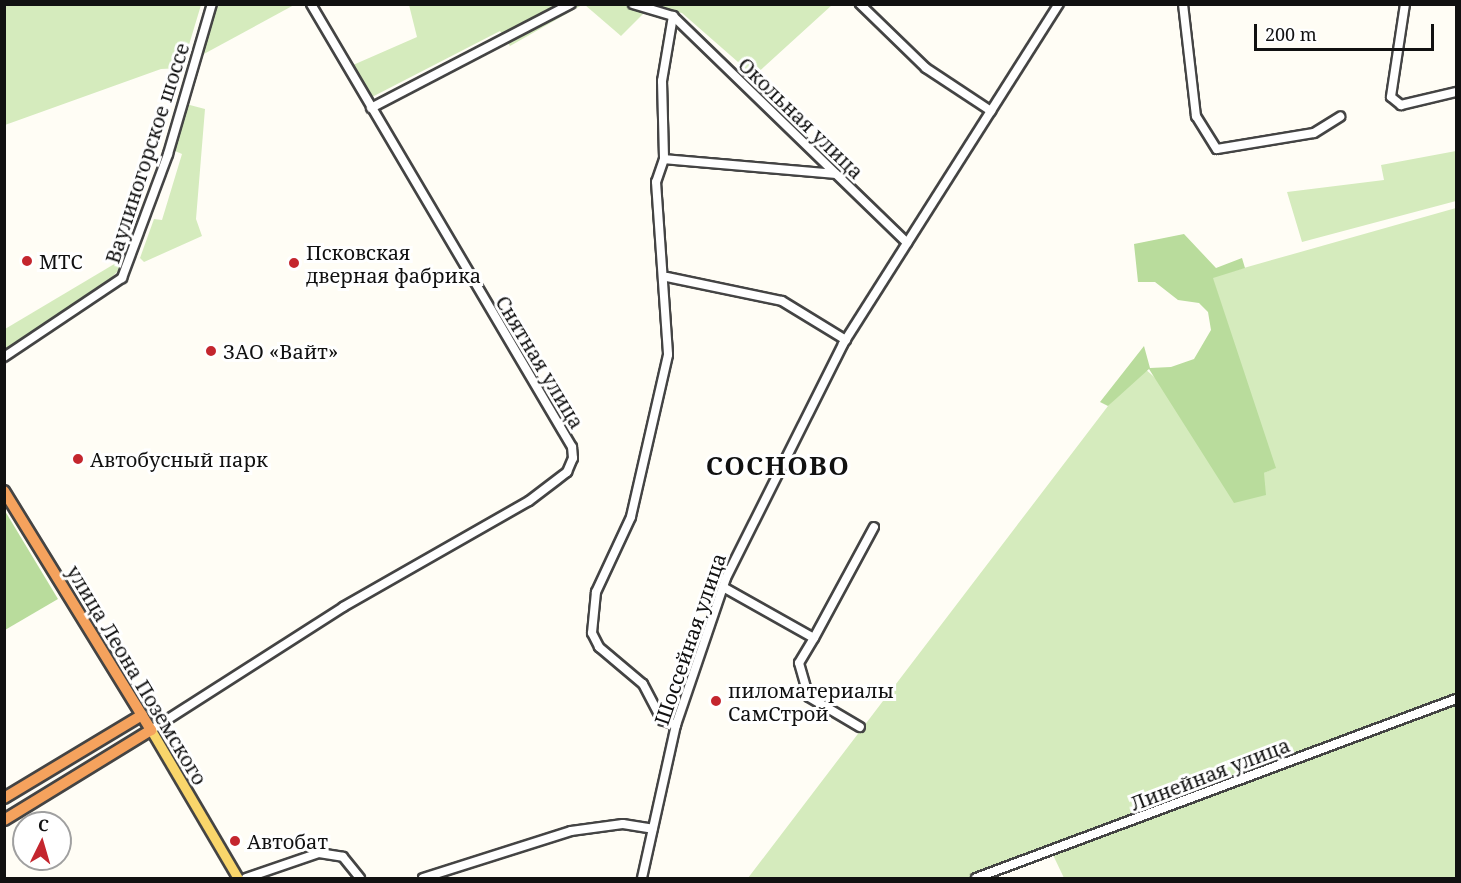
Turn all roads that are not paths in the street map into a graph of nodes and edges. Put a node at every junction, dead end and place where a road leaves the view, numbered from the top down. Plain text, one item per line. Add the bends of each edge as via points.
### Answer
1 (212, 4) edge
2 (311, 4) edge
3 (571, 4) edge
4 (633, 4) edge
5 (860, 4) edge
6 (1059, 4) edge
7 (1184, 4) edge
8 (1402, 5) edge
9 (673, 16) junction
10 (1456, 93) edge
11 (371, 108) junction
12 (991, 111) junction
13 (1340, 117) dead end
14 (664, 159) junction
15 (835, 174) junction
16 (909, 239) junction
17 (667, 278) junction
18 (846, 340) junction
19 (4, 357) edge
20 (4, 491) edge
21 (874, 527) dead end
22 (723, 587) junction
23 (814, 638) junction
24 (1456, 699) edge
25 (142, 715) junction
26 (676, 725) junction
27 (860, 728) dead end
28 (151, 730) junction
29 (4, 798) edge
30 (4, 820) edge
31 (653, 829) junction
32 (238, 879) edge
33 (246, 879) edge
34 (360, 879) edge
35 (423, 879) edge
36 (642, 879) edge
37 (976, 879) edge

1 - 19 street, Ваулиногорское шоссе via 168,154 122,278
2 - 11 street, Снятная улица
3 - 11 street
4 - 9 street
5 - 12 street via 926,68
6 - 12 street, Шоссейная улица
7 - 13 street via 1197,116 1217,149 1314,133
8 - 10 street via 1391,97 1401,105
9 - 14 street via 662,81
9 - 15 street, Окольная улица
11 - 28 street, Снятная улица via 572,447 571,464 529,501 343,607
12 - 16 street, Шоссейная улица
14 - 15 street
14 - 17 street via 656,182
15 - 16 street, Окольная улица
16 - 18 street, Шоссейная улица
17 - 18 street via 782,301
17 - 26 street via 669,355 658,410 631,518 596,592 592,633 599,647 643,684 662,720
18 - 22 street, Шоссейная улица
20 - 25 highway, улица Леона Поземского
21 - 23 street
22 - 23 street
22 - 26 street, Шоссейная улица
23 - 27 street via 799,663 809,697
24 - 37 street, Линейная улица
25 - 28 highway, улица Леона Поземского
25 - 29 highway
26 - 31 street, Шоссейная улица
28 - 30 highway
28 - 32 main road, улица Леона Поземского
31 - 35 street via 622,824 571,831
31 - 36 street, Шоссейная улица
33 - 34 street via 319,853 343,857

